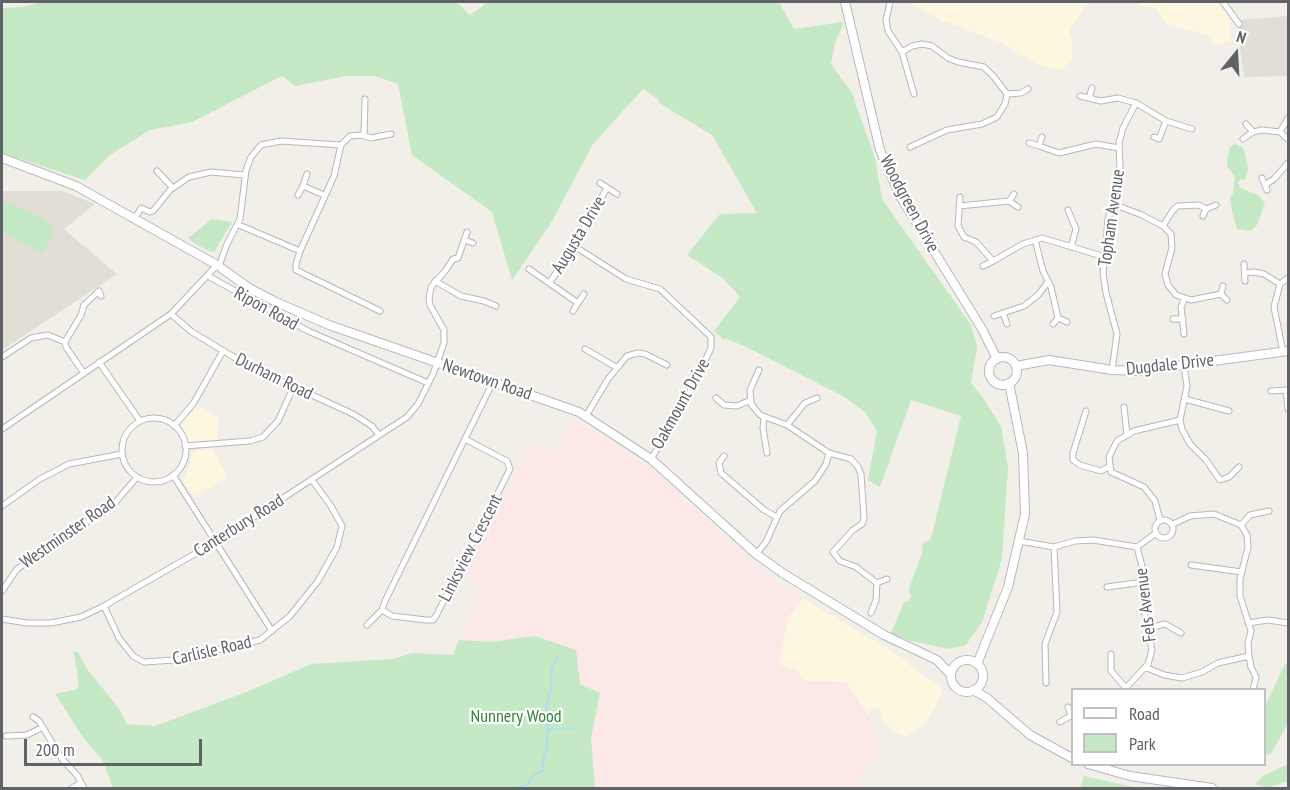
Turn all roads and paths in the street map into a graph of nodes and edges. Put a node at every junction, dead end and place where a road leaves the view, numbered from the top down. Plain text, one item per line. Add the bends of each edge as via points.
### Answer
1 (845, 2) edge
2 (890, 2) edge
3 (1223, 2) edge
4 (1239, 24) dead end
5 (902, 52) junction
6 (1092, 88) dead end
7 (1028, 89) dead end
8 (914, 94) dead end
9 (1007, 94) junction
10 (1080, 96) dead end
11 (1089, 98) junction
12 (365, 99) dead end
13 (1136, 103) junction
14 (1288, 118) edge
15 (1166, 121) junction
16 (1246, 124) dead end
17 (1192, 129) dead end
18 (1252, 132) junction
19 (1280, 132) junction
20 (391, 134) dead end
21 (364, 136) junction
22 (1042, 137) dead end
23 (1243, 139) dead end
24 (1288, 139) edge
25 (1159, 140) dead end
26 (1029, 143) dead end
27 (341, 145) junction
28 (1039, 146) junction
29 (909, 147) dead end
30 (1119, 148) junction
31 (2, 158) edge
32 (1288, 163) edge
33 (157, 171) dead end
34 (308, 174) dead end
35 (244, 175) junction
36 (1262, 178) dead end
37 (600, 183) dead end
38 (303, 186) junction
39 (173, 188) junction
40 (607, 188) junction
41 (617, 194) dead end
42 (1014, 194) dead end
43 (298, 195) dead end
44 (324, 195) junction
45 (960, 197) dead end
46 (1010, 201) junction
47 (1113, 204) junction
48 (1216, 205) dead end
49 (959, 206) junction
50 (1018, 207) dead end
51 (1206, 209) junction
52 (1068, 210) dead end
53 (1080, 215) dead end
54 (1203, 216) dead end
55 (1071, 219) junction
56 (134, 220) junction
57 (238, 225) junction
58 (1163, 226) junction
59 (467, 232) dead end
60 (464, 240) junction
61 (1035, 240) junction
62 (473, 243) dead end
63 (574, 246) junction
64 (1071, 247) junction
65 (300, 250) junction
66 (1105, 257) junction
67 (993, 261) junction
68 (1244, 264) dead end
69 (218, 266) junction
70 (983, 266) dead end
71 (529, 269) dead end
72 (1245, 273) junction
73 (208, 276) junction
74 (1288, 278) edge
75 (435, 281) junction
76 (1245, 281) dead end
77 (550, 282) junction
78 (1048, 282) junction
79 (1280, 285) junction
80 (1223, 286) dead end
81 (584, 294) dead end
82 (1221, 294) junction
83 (102, 296) dead end
84 (1185, 298) junction
85 (1227, 300) dead end
86 (578, 303) junction
87 (496, 306) dead end
88 (380, 311) dead end
89 (573, 311) dead end
90 (1003, 313) junction
91 (171, 314) junction
92 (994, 316) dead end
93 (1058, 318) junction
94 (1173, 319) dead end
95 (1184, 319) junction
96 (1066, 322) dead end
97 (1007, 324) dead end
98 (1053, 324) dead end
99 (1184, 334) dead end
100 (65, 342) junction
101 (585, 349) dead end
102 (223, 351) junction
103 (1286, 351) edge
104 (2, 357) edge
105 (997, 359) junction
106 (99, 362) junction
107 (438, 363) junction
108 (667, 365) dead end
109 (1016, 366) junction
110 (1184, 366) junction
111 (616, 367) junction
112 (759, 370) dead end
113 (1112, 370) junction
114 (83, 372) junction
115 (428, 382) junction
116 (493, 382) junction
117 (1009, 383) junction
118 (293, 388) junction
119 (1287, 390) edge
120 (1271, 392) dead end
121 (716, 398) dead end
122 (817, 398) dead end
123 (1185, 399) junction
124 (751, 400) junction
125 (1124, 407) dead end
126 (1288, 409) edge
127 (1086, 411) dead end
128 (1229, 411) dead end
129 (586, 416) junction
130 (764, 417) junction
131 (1180, 420) junction
132 (140, 422) junction
133 (787, 425) junction
134 (174, 426) junction
135 (2, 429) edge
136 (379, 435) junction
137 (1127, 435) junction
138 (465, 439) junction
139 (185, 446) junction
140 (767, 453) dead end
141 (122, 454) junction
142 (829, 455) junction
143 (724, 456) dead end
144 (651, 459) junction
145 (1110, 465) junction
146 (1239, 467) dead end
147 (172, 475) junction
148 (137, 477) junction
149 (312, 480) junction
150 (2, 506) edge
151 (1269, 511) dead end
152 (777, 517) junction
153 (1160, 520) junction
154 (1173, 524) junction
155 (1241, 525) junction
156 (1156, 533) junction
157 (1019, 541) junction
158 (216, 542) junction
159 (1054, 547) junction
160 (1137, 547) junction
161 (756, 554) junction
162 (1191, 565) dead end
163 (1242, 572) junction
164 (886, 579) dead end
165 (1144, 582) junction
166 (877, 583) junction
167 (1107, 587) dead end
168 (2, 591) edge
169 (104, 606) junction
170 (382, 610) junction
171 (871, 613) dead end
172 (2, 619) edge
173 (1248, 623) junction
174 (1288, 623) edge
175 (367, 625) dead end
176 (1148, 628) junction
177 (272, 631) junction
178 (1181, 633) dead end
179 (1111, 654) dead end
180 (1249, 656) junction
181 (937, 660) junction
182 (960, 662) junction
183 (1111, 663) junction
184 (977, 664) junction
185 (1103, 664) dead end
186 (1145, 667) junction
187 (951, 675) junction
188 (982, 681) junction
189 (1046, 683) dead end
190 (1124, 688) edge
191 (1126, 688) edge
192 (1253, 688) edge
193 (973, 690) junction
194 (1068, 707) dead end
195 (1071, 713) edge
196 (1071, 716) edge
197 (33, 717) dead end
198 (1011, 718) junction
199 (1060, 722) dead end
200 (41, 728) junction
201 (6, 736) dead end
202 (1071, 757) edge
203 (1092, 766) edge
204 (82, 786) edge
205 (72, 789) edge
206 (1212, 789) edge

1 - 105 main road, Woodgreen Drive via 880,150 900,196
2 - 5 street via 885,20
3 - 4 street
5 - 8 street
5 - 9 street via 912,46 932,46 948,58 984,67
6 - 11 street
7 - 9 street
9 - 29 street via 996,117 982,124 947,130
10 - 11 street
11 - 13 street via 1118,98
12 - 21 street
13 - 15 street
13 - 30 street, Topham Avenue via 1123,128
14 - 19 street
15 - 17 street
15 - 25 street
16 - 18 street
18 - 19 street
18 - 23 street
19 - 24 street
20 - 21 street
21 - 27 street via 350,136
22 - 28 street
26 - 28 street
27 - 35 street via 267,142 251,157
27 - 44 street via 338,166
28 - 30 street via 1059,153 1096,144
30 - 47 street, Topham Avenue via 1120,168
31 - 56 main road, Newtown Road via 76,186
32 - 36 street via 1266,188
33 - 39 street
34 - 38 street
35 - 39 street via 203,173
35 - 57 street
37 - 40 street
38 - 43 street
38 - 44 street
39 - 56 street via 153,211 141,208
40 - 41 street
40 - 63 street, Augusta Drive
42 - 46 street
44 - 65 street
45 - 49 street
46 - 49 street
46 - 50 street
47 - 58 street
47 - 66 street, Topham Avenue
48 - 51 street
49 - 67 street via 958,226 964,237 976,242
51 - 54 street
51 - 58 street via 1199,205 1178,206
52 - 55 street
53 - 55 street
55 - 64 street via 1076,229
56 - 69 main road, Newtown Road
57 - 65 street
57 - 69 street
58 - 84 street via 1173,240 1165,274 1168,285 1176,295
59 - 60 street
60 - 62 street
60 - 75 street via 458,258
61 - 64 street via 1042,238
61 - 67 street
61 - 78 street
63 - 77 street, Augusta Drive
63 - 144 street, Oakmount Drive via 626,279 660,289 711,337 708,354 680,412
64 - 66 street
65 - 88 street via 296,270
66 - 113 street, Topham Avenue via 1106,293 1117,334
67 - 70 street
68 - 72 street
69 - 73 street
69 - 107 main road, Newtown Road via 249,288 297,311
71 - 77 street
72 - 76 street
72 - 79 street via 1264,274
73 - 91 street
73 - 115 street, Ripon Road via 267,310
74 - 79 street
75 - 87 street via 461,296
75 - 107 street, Canterbury Road via 429,299 445,335
77 - 86 street, Augusta Drive
78 - 90 street via 1024,306
78 - 93 street
79 - 103 street via 1274,306
80 - 82 street
81 - 86 street, Augusta Drive
82 - 84 street
82 - 85 street
83 - 100 street via 99,291 84,305
84 - 95 street via 1181,307
86 - 89 street, Augusta Drive
90 - 92 street
90 - 97 street
91 - 102 street, Durham Road
91 - 106 street
93 - 96 street
93 - 98 street
94 - 95 street
95 - 99 street
100 - 104 street via 48,335 31,338
100 - 114 street
101 - 111 street
102 - 118 street, Durham Road
102 - 134 street via 193,404
103 - 110 main road, Dugdale Drive
105 - 109 main road via 1008,358
105 - 117 main road via 991,365 991,377 997,383
106 - 114 street
106 - 132 street
107 - 115 street, Canterbury Road
107 - 116 main road, Newtown Road
108 - 111 street via 638,353 627,356
109 - 113 main road, Dugdale Drive via 1049,360
109 - 117 main road via 1015,378
110 - 113 main road, Dugdale Drive via 1138,372
110 - 123 street
111 - 129 street
112 - 124 street via 750,390
114 - 135 street
115 - 136 street, Canterbury Road via 407,417
116 - 129 main road, Newtown Road
116 - 138 street
117 - 157 main road via 1023,453 1025,514
118 - 136 street, Durham Road via 353,414
118 - 139 street via 278,421 263,437
119 - 120 street
119 - 126 street
121 - 124 street via 724,405 737,406
122 - 133 street via 805,403
123 - 128 street
123 - 131 street
124 - 130 street
125 - 137 street
127 - 145 street via 1073,460 1101,471
129 - 144 main road, Newtown Road
130 - 133 street
130 - 140 street
131 - 137 street
131 - 146 street via 1190,444 1221,480
132 - 134 street via 155,418
132 - 141 street via 126,435
133 - 142 street
134 - 139 street
136 - 149 street, Canterbury Road
137 - 145 street via 1117,441 1109,457
138 - 170 street
138 - 170 street, Linksview Crescent via 507,461 510,469 433,620 392,616
139 - 147 street via 183,462
141 - 148 street via 125,465
141 - 150 street via 69,464
142 - 152 street via 815,481 786,504
142 - 166 street via 851,459 858,467 864,514 862,524 833,552 840,561 856,567
143 - 152 street via 719,463 721,473
144 - 161 main road, Newtown Road
145 - 153 street via 1111,472 1144,487 1155,501
147 - 148 street via 154,482
147 - 158 street
148 - 168 street, Westminster Road via 114,504 17,569
149 - 158 street, Canterbury Road
149 - 177 street, Carlisle Road via 342,526 337,547 318,581 290,616
151 - 155 street via 1250,515
152 - 161 street
153 - 154 street
153 - 156 street via 1155,526
154 - 155 street via 1190,516 1214,514
154 - 156 street via 1169,537 1161,538
155 - 163 street via 1248,547
156 - 160 street
157 - 159 street
157 - 184 main road via 1008,587
158 - 169 street, Canterbury Road
158 - 177 street
159 - 160 street via 1094,540
159 - 189 street via 1057,612 1045,644
160 - 165 street, Fels Avenue
161 - 181 main road, Newtown Road via 835,606
162 - 163 street
163 - 173 street via 1240,596
164 - 166 street
165 - 167 street
165 - 176 street, Fels Avenue
166 - 171 street
169 - 172 street, Canterbury Road via 81,617 51,623
169 - 177 street, Carlisle Road via 119,638 133,656 144,662 175,660 260,640
170 - 175 street
173 - 174 street
173 - 180 street
176 - 178 street via 1165,624
176 - 186 street, Fels Avenue via 1152,650
179 - 183 street
180 - 186 street via 1218,663 1182,678
180 - 192 street via 1256,677
181 - 182 main road, Newtown Road
181 - 187 main road, Newtown Road
182 - 184 main road via 969,660
182 - 187 main road
183 - 185 street
183 - 190 street via 1111,671
184 - 188 main road
186 - 191 street, Fels Avenue
187 - 193 main road via 958,689
188 - 193 main road
188 - 198 main road via 986,691
193 - 198 main road
194 - 195 street
196 - 199 street
197 - 200 street
198 - 202 main road via 1030,735
200 - 201 street via 27,735
200 - 204 street via 78,775
203 - 206 main road
204 - 205 street

